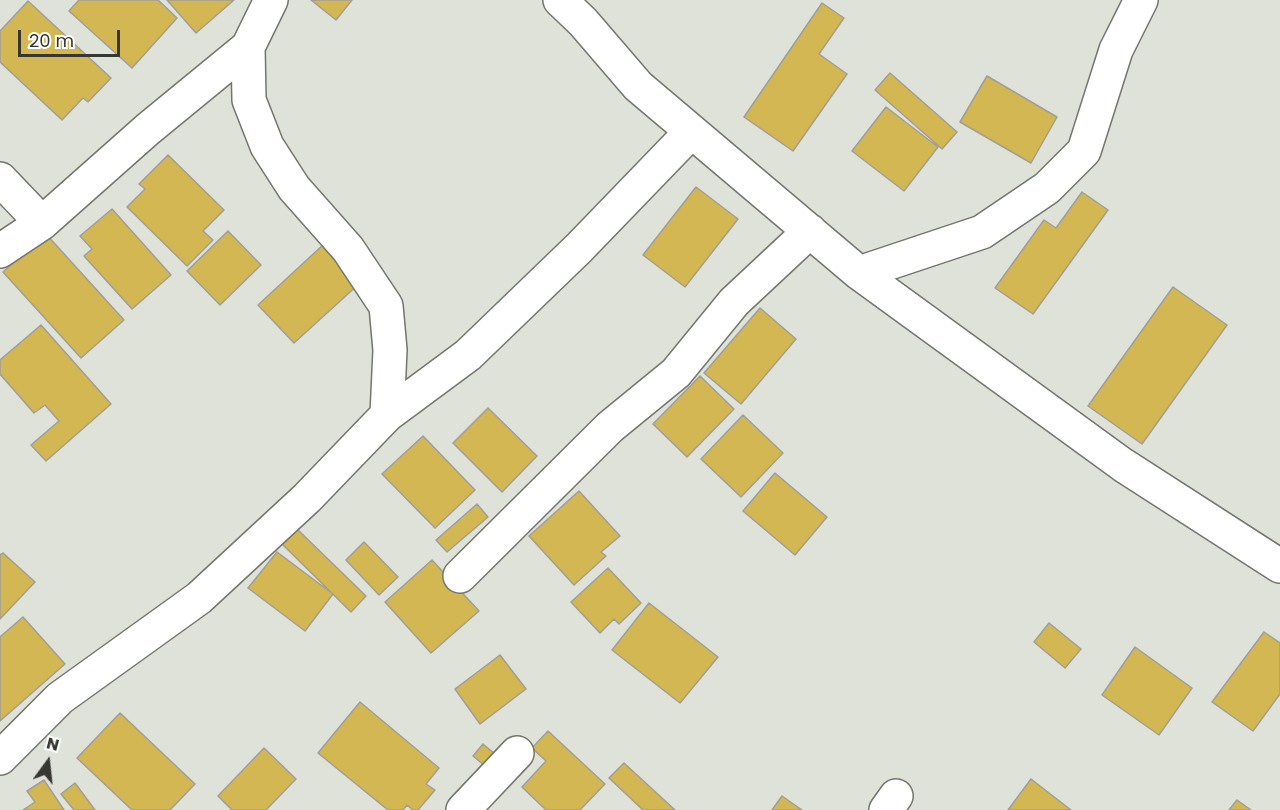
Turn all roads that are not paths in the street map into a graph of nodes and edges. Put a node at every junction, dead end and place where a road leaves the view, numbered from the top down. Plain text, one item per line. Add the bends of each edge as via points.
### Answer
1 (272, 0) edge
2 (560, 0) edge
3 (1142, 0) edge
4 (248, 46) junction
5 (691, 132) junction
6 (0, 179) edge
7 (42, 223) junction
8 (810, 231) junction
9 (0, 251) edge
10 (859, 273) junction
11 (387, 415) junction
12 (1280, 566) edge
13 (460, 576) dead end
14 (517, 753) dead end
15 (0, 759) edge
16 (463, 810) edge

1 - 4 street
2 - 5 street via 638,86
3 - 10 street via 1116,50 1084,151 1047,188 982,232
4 - 7 street
4 - 11 street via 249,100 267,146 294,188 348,249 386,306 390,350
5 - 8 street
5 - 11 street via 468,355
6 - 7 street
7 - 9 street
8 - 10 street
8 - 13 street via 734,302 676,373 610,427
10 - 12 street via 1123,465
11 - 15 street via 308,498 199,598 60,698
14 - 16 street

